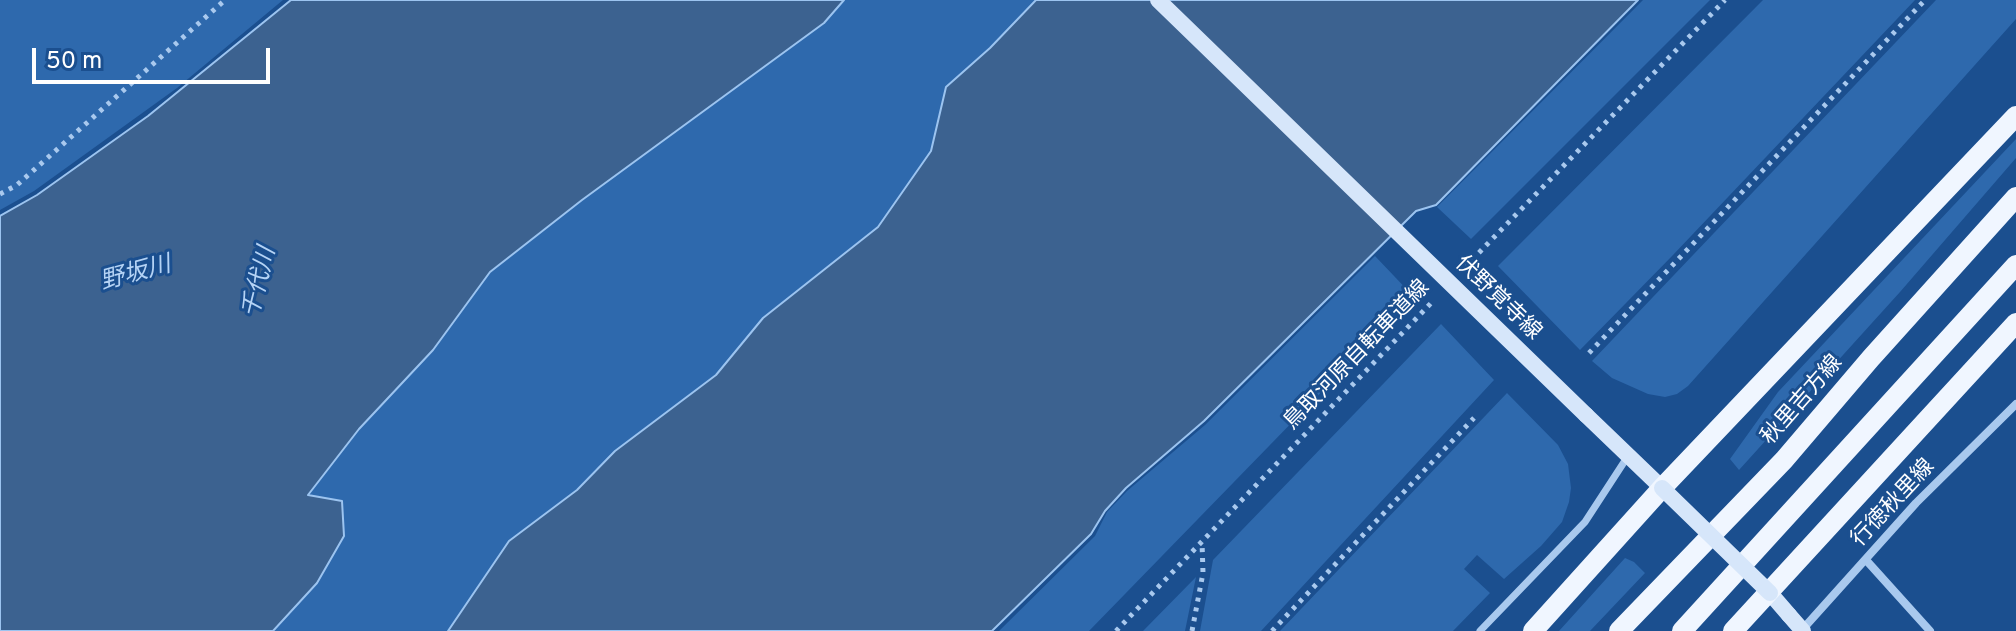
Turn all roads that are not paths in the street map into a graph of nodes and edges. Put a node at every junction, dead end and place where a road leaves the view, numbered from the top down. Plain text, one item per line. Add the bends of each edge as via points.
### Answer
1 (1158, 0) edge
2 (2016, 116) edge
3 (2016, 197) edge
4 (2016, 265) edge
5 (2016, 323) edge
6 (2016, 404) edge
7 (1628, 456) junction
8 (1662, 488) junction
9 (1866, 560) junction
10 (1770, 593) junction
11 (1480, 631) edge
12 (1533, 631) edge
13 (1619, 631) edge
14 (1682, 631) edge
15 (1733, 631) edge
16 (1802, 631) edge
17 (1930, 631) edge

1 - 7 main road, 伏野覚寺線, bridge
2 - 8 main road
3 - 13 main road, 秋里吉方線 via 1784,460
4 - 14 main road
5 - 10 main road
6 - 9 street, 行徳秋里線
7 - 8 main road, 伏野覚寺線
7 - 11 street via 1585,522
8 - 10 main road, 伏野覚寺線, bridge
8 - 12 main road
9 - 16 street, 行徳秋里線
9 - 17 street
10 - 15 main road
10 - 16 main road, 伏野覚寺線, bridge

